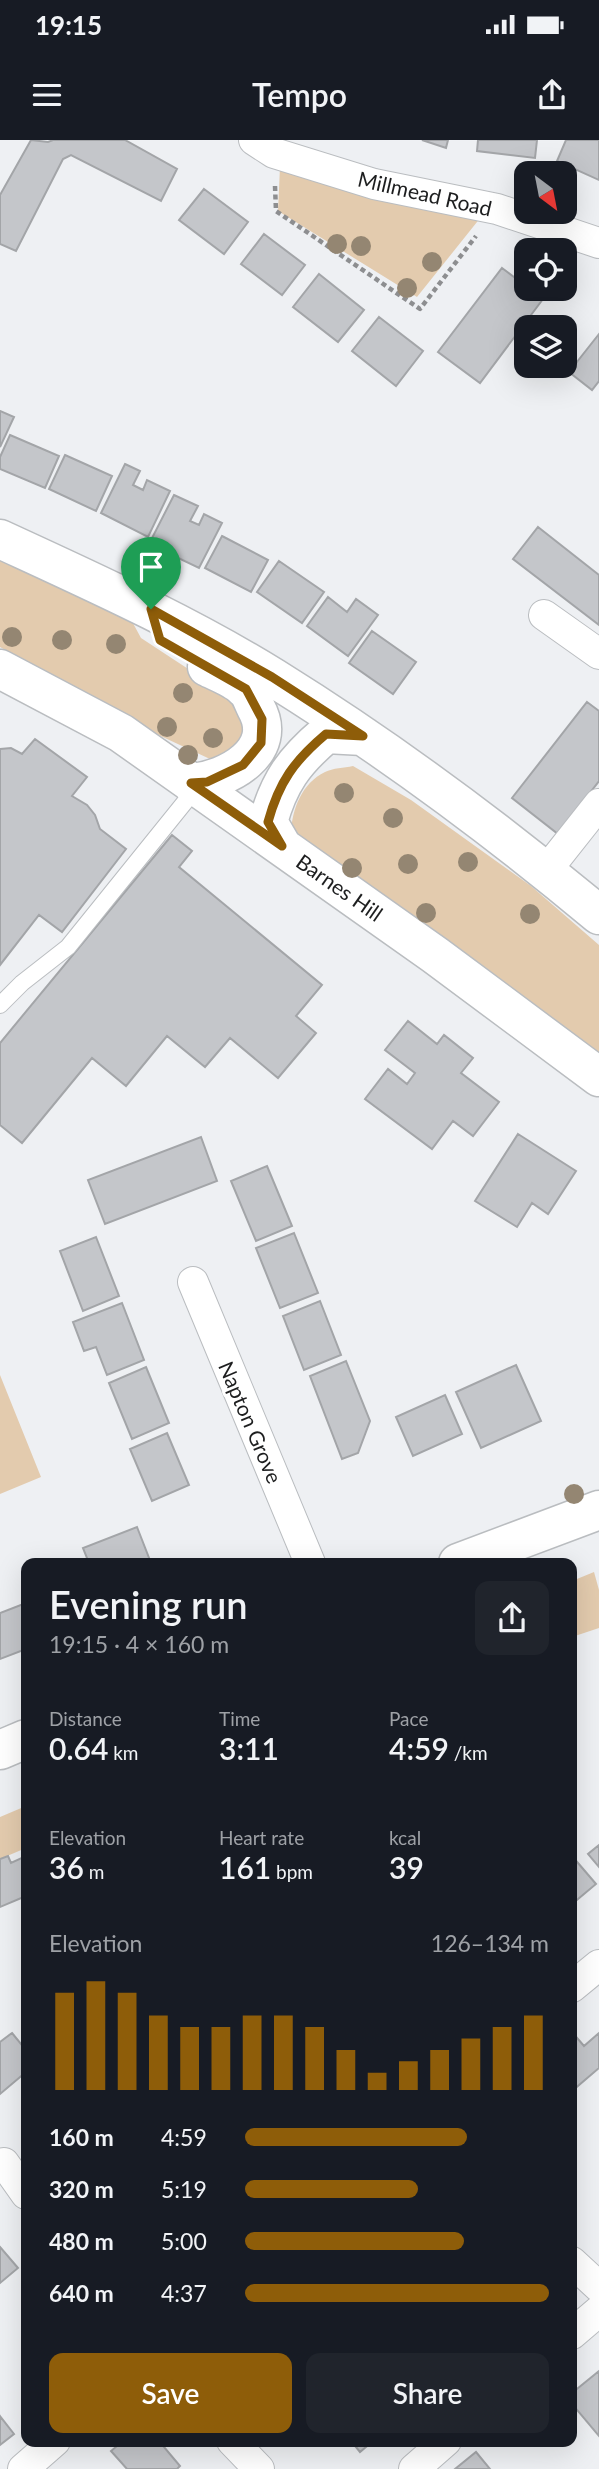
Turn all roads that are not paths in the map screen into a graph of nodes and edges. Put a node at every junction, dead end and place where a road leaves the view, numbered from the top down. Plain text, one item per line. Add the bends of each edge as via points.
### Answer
1 (264, 147) edge
2 (599, 243) edge
3 (0, 539) edge
4 (151, 609) junction
5 (544, 615) dead end
6 (599, 654) edge
7 (0, 669) edge
8 (363, 736) junction
9 (194, 785) junction
10 (599, 804) edge
11 (282, 846) junction
12 (547, 871) junction
13 (599, 915) edge
14 (0, 1005) edge
15 (599, 1077) edge
16 (193, 1282) dead end
17 (599, 1510) edge
18 (308, 1558) edge
19 (471, 1558) edge
20 (21, 1741) edge
21 (0, 1750) edge
22 (599, 1965) edge
23 (577, 1983) edge
24 (10, 2161) edge
25 (21, 2184) edge
26 (577, 2267) edge
27 (599, 2287) edge
28 (599, 2311) edge
29 (577, 2330) edge
30 (49, 2447) edge
31 (238, 2447) edge
32 (439, 2447) edge
33 (27, 2468) edge
34 (258, 2469) edge
35 (414, 2469) edge

1 - 2 street, Millmead Road via 374,184 497,209
3 - 4 main road
4 - 8 main road via 272,677
4 - 9 main road via 160,640 246,689 262,719 261,743 243,765
5 - 6 street
7 - 9 main road, Barnes Hill via 121,733
8 - 11 main road via 326,734 303,753 276,792 268,822
8 - 12 main road
9 - 11 main road, Barnes Hill
9 - 14 lane via 68,947
10 - 12 street
11 - 15 main road, Barnes Hill
12 - 13 main road
16 - 18 street, Napton Grove
17 - 19 main road
20 - 21 main road
22 - 23 street
24 - 25 street
26 - 27 street
28 - 29 street
30 - 33 street
31 - 34 street
32 - 35 street

